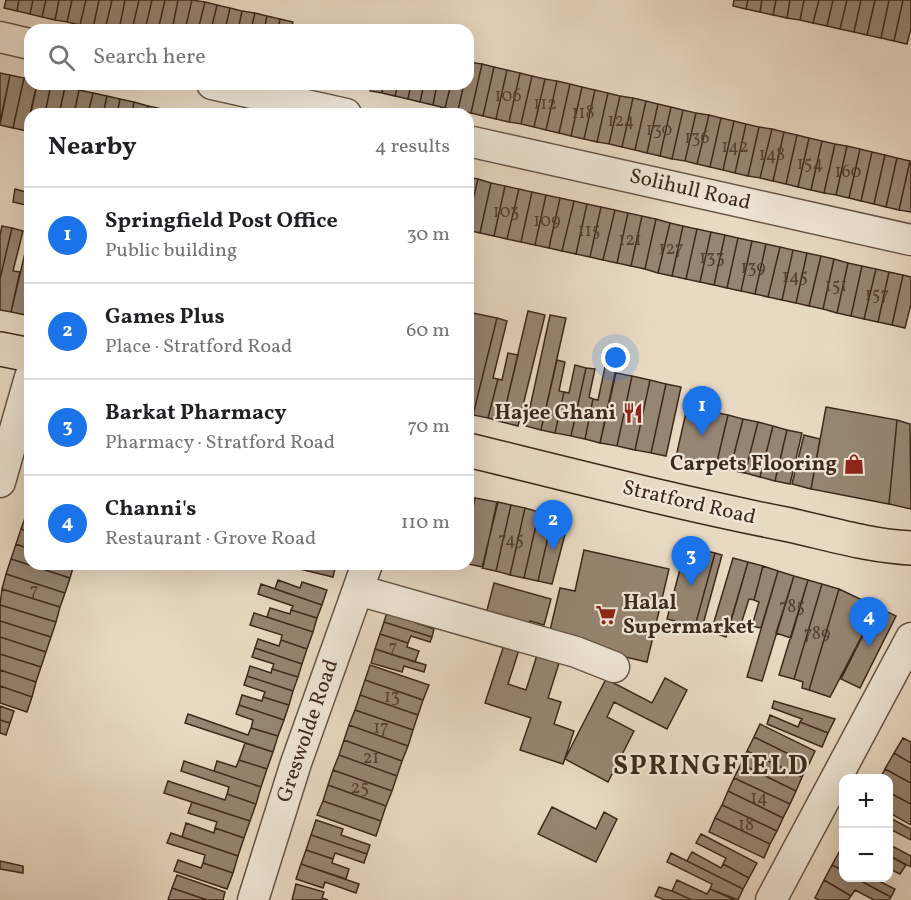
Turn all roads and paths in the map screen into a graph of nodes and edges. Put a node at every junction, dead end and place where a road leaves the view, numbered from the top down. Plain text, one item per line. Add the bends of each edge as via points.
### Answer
1 (0, 37) edge
2 (24, 43) edge
3 (239, 90) edge
4 (319, 108) edge
5 (474, 142) edge
6 (911, 240) edge
7 (0, 349) edge
8 (24, 354) edge
9 (24, 398) edge
10 (474, 451) edge
11 (0, 482) edge
12 (911, 548) edge
13 (362, 577) edge
14 (911, 638) edge
15 (614, 667) dead end
16 (253, 900) edge
17 (771, 900) edge

1 - 2 street
3 - 4 street
5 - 6 street, Solihull Road
7 - 8 highway
9 - 11 street
10 - 12 highway, Stratford Road via 696,506 884,547
13 - 15 street
13 - 16 street, Greswolde Road via 296,763
14 - 17 street

